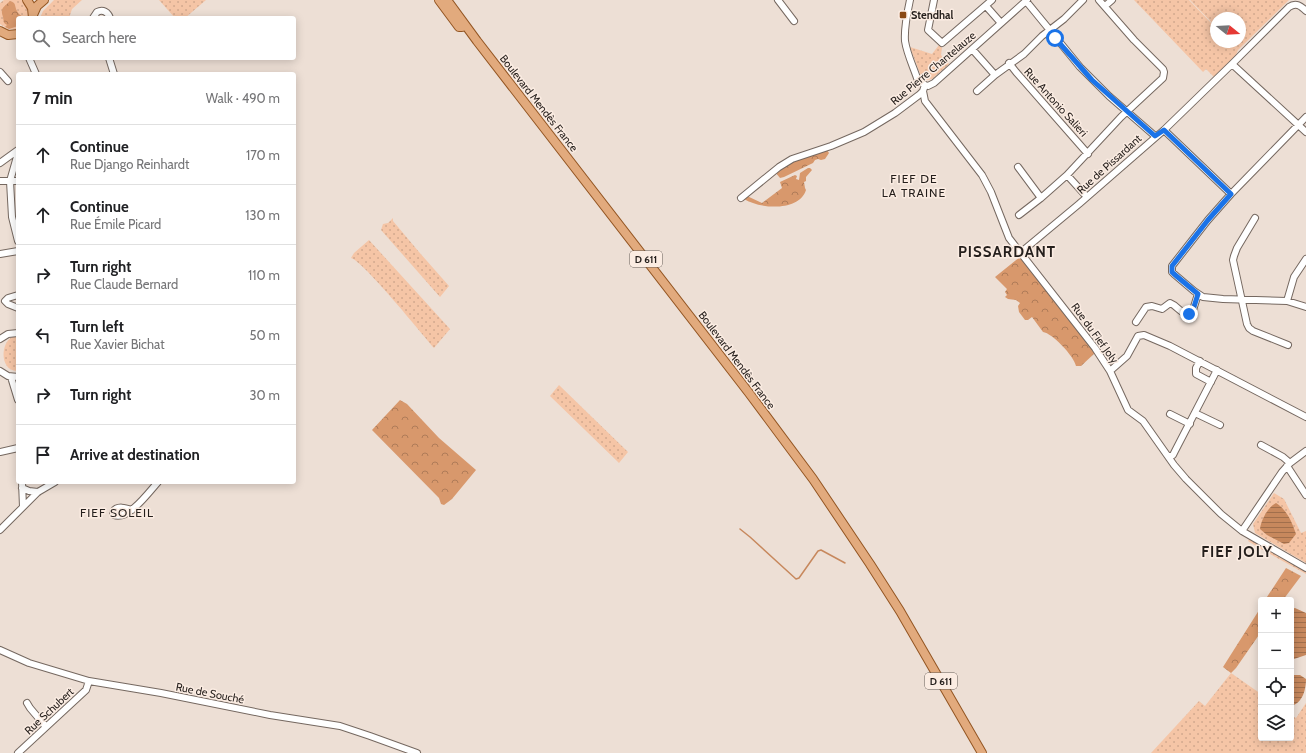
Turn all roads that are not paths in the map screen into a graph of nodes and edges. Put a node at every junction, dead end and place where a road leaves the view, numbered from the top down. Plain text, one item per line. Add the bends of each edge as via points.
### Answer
1 (27, 0) edge
2 (44, 0) edge
3 (439, 0) edge
4 (443, 0) edge
5 (447, 0) edge
6 (453, 0) edge
7 (778, 0) edge
8 (910, 0) edge
9 (934, 0) edge
10 (992, 0) edge
11 (1026, 0) edge
12 (1083, 0) edge
13 (1099, 0) edge
14 (1112, 0) edge
15 (986, 6) junction
16 (1105, 6) junction
17 (1306, 11) edge
18 (33, 16) edge
19 (94, 16) edge
20 (109, 16) edge
21 (794, 21) dead end
22 (1001, 23) junction
23 (462, 27) junction
24 (1049, 31) junction
25 (1, 33) edge
26 (16, 34) edge
27 (477, 41) junction
28 (972, 49) junction
29 (30, 60) edge
30 (110, 60) edge
31 (1010, 63) junction
32 (1232, 64) junction
33 (0, 72) edge
34 (35, 72) edge
35 (113, 72) edge
36 (995, 75) junction
37 (8, 81) dead end
38 (924, 88) junction
39 (977, 91) dead end
40 (1127, 112) junction
41 (1306, 117) edge
42 (1298, 126) junction
43 (1164, 130) junction
44 (1306, 132) edge
45 (1155, 136) junction
46 (16, 152) edge
47 (1088, 154) junction
48 (16, 158) edge
49 (0, 163) edge
50 (1018, 167) dead end
51 (1066, 175) junction
52 (0, 181) edge
53 (10, 181) junction
54 (16, 181) edge
55 (1231, 194) junction
56 (1087, 197) junction
57 (742, 198) dead end
58 (1040, 198) junction
59 (1018, 215) dead end
60 (1255, 218) dead end
61 (16, 233) edge
62 (16, 251) edge
63 (1020, 253) junction
64 (0, 254) edge
65 (1306, 258) edge
66 (1198, 294) junction
67 (16, 296) edge
68 (1240, 299) junction
69 (1287, 301) junction
70 (16, 307) edge
71 (1306, 307) edge
72 (1136, 322) dead end
73 (16, 333) edge
74 (0, 339) edge
75 (1288, 345) dead end
76 (1200, 361) junction
77 (1217, 370) junction
78 (1110, 371) junction
79 (1, 372) edge
80 (15, 377) edge
81 (1211, 382) junction
82 (1195, 412) junction
83 (1170, 414) dead end
84 (1306, 417) edge
85 (1190, 424) junction
86 (1220, 424) dead end
87 (1261, 445) dead end
88 (16, 448) edge
89 (1306, 451) edge
90 (0, 452) edge
91 (1169, 457) junction
92 (1289, 464) junction
93 (52, 484) edge
94 (156, 484) edge
95 (22, 485) edge
96 (38, 492) junction
97 (1306, 495) edge
98 (23, 507) junction
99 (132, 510) dead end
100 (3, 523) edge
101 (0, 530) edge
102 (1242, 531) junction
103 (1306, 568) edge
104 (0, 650) edge
105 (89, 680) junction
106 (28, 703) dead end
107 (46, 727) junction
108 (18, 753) edge
109 (416, 753) edge
110 (977, 753) edge
111 (982, 753) edge

1 - 18 main road
2 - 18 main road via 37,6
3 - 23 main road via 459,27
4 - 23 main road, Boulevard Mendès France / D 611
5 - 27 main road, Boulevard Mendès France / D 611
6 - 27 main road via 475,32
7 - 21 street
8 - 38 street, Rue du Fief Joly via 905,33 907,49 917,78
9 - 15 street via 928,30 942,43
10 - 15 street
11 - 22 street, Rue Pierre Chantelauze
11 - 24 street
12 - 24 street
13 - 16 street
14 - 16 street
15 - 22 street
16 - 40 street via 1164,72 1163,78
17 - 32 street, Rue de Pissardant via 1294,4 1289,7
19 - 20 street via 102,11
22 - 28 street, Rue Pierre Chantelauze
23 - 110 main road, Boulevard Mendès France / D 611 via 806,475 867,565
24 - 31 street
24 - 40 street via 1080,67
25 - 26 main road
27 - 111 main road, Boulevard Mendès France / D 611 via 813,479 900,611
28 - 36 street
28 - 38 street, Rue Pierre Chantelauze via 934,83
29 - 34 street
30 - 35 street
31 - 36 street
31 - 47 street, Rue Antonio Salieri
32 - 42 street
32 - 43 street, Rue de Pissardant
33 - 37 street
36 - 39 street
38 - 57 street, Rue Pierre Chantelauze via 895,113 864,132 792,159
38 - 63 street, Rue du Fief Joly via 925,101 982,175 1006,232
40 - 45 street
40 - 47 street
41 - 42 street
42 - 44 street
42 - 55 street
43 - 45 street, Rue de Pissardant
43 - 55 street
45 - 56 street, Rue de Pissardant
46 - 49 street
47 - 51 street
48 - 53 street
50 - 58 street
51 - 56 street
51 - 58 street
52 - 53 street
53 - 54 street
53 - 61 street via 12,217
55 - 66 street via 1172,266 1172,272
56 - 63 street, Rue de Pissardant
58 - 59 street
60 - 68 street via 1234,256
62 - 64 street
63 - 78 street, Rue du Fief Joly via 1095,348
65 - 69 street via 1294,277
66 - 68 street via 1211,298
66 - 72 street via 1193,310 1189,314 1184,314 1170,303 1162,309 1146,307
67 - 70 street via 5,301
68 - 69 street
68 - 75 street via 1249,328
69 - 71 street
73 - 74 street
76 - 77 street
76 - 78 street via 1142,335 1137,338 1127,356
76 - 81 street via 1196,374
77 - 81 street
77 - 84 street
78 - 91 street, Rue du Fief Joly via 1126,408 1143,421
79 - 80 street
81 - 82 street
82 - 85 street
82 - 86 street
83 - 85 street
85 - 91 street via 1173,455
87 - 92 street via 1283,457
88 - 90 street
89 - 92 street
91 - 102 street, Rue du Fief Joly via 1186,479
92 - 97 street
92 - 102 street
93 - 96 street
94 - 99 street
95 - 96 street via 29,491
95 - 98 street
96 - 98 street
98 - 100 street
100 - 101 street
102 - 103 street, Rue du Fief Joly
104 - 105 street, Rue de Souché via 30,664
105 - 107 street, Rue Schubert via 86,690
105 - 109 street, Rue de Souché via 340,726
106 - 107 street
107 - 108 street, Rue Schubert

